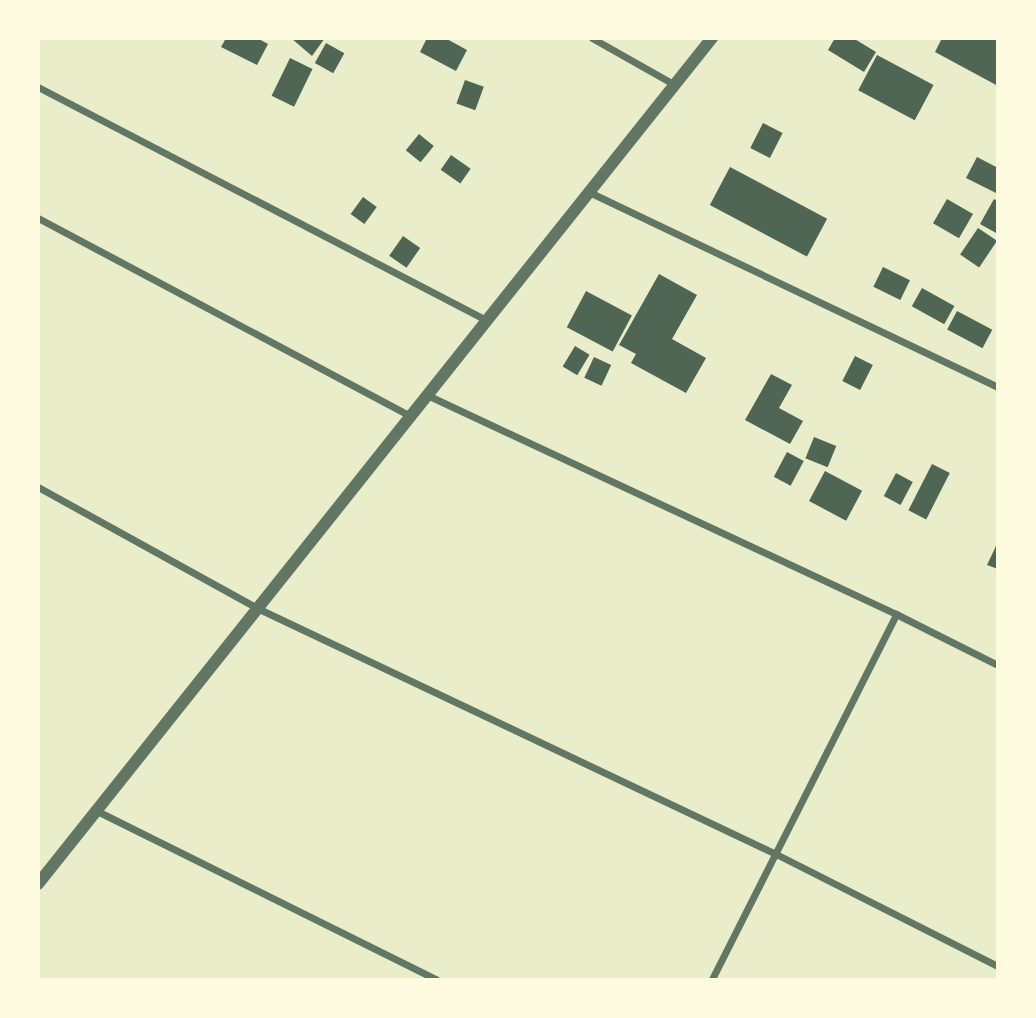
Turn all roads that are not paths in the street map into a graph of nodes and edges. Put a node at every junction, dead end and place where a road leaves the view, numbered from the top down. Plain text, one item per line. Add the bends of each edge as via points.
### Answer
1 (592, 38) edge
2 (712, 38) edge
3 (675, 85) junction
4 (38, 87) edge
5 (589, 192) junction
6 (38, 218) edge
7 (489, 321) junction
8 (998, 387) edge
9 (427, 395) junction
10 (411, 416) junction
11 (38, 487) edge
12 (257, 608) junction
13 (896, 614) junction
14 (998, 665) edge
15 (95, 810) junction
16 (776, 853) junction
17 (43, 870) edge
18 (38, 884) edge
19 (998, 966) edge
20 (436, 979) edge
21 (712, 979) edge

1 - 3 street
2 - 3 street
3 - 5 street
4 - 7 street
5 - 7 street
5 - 8 street
6 - 10 street
7 - 9 street
9 - 10 street
9 - 13 street
10 - 12 street
11 - 12 street
12 - 15 street
12 - 16 street
13 - 14 street
13 - 16 street
15 - 17 street
15 - 20 street
16 - 19 street
16 - 21 street
17 - 18 street

